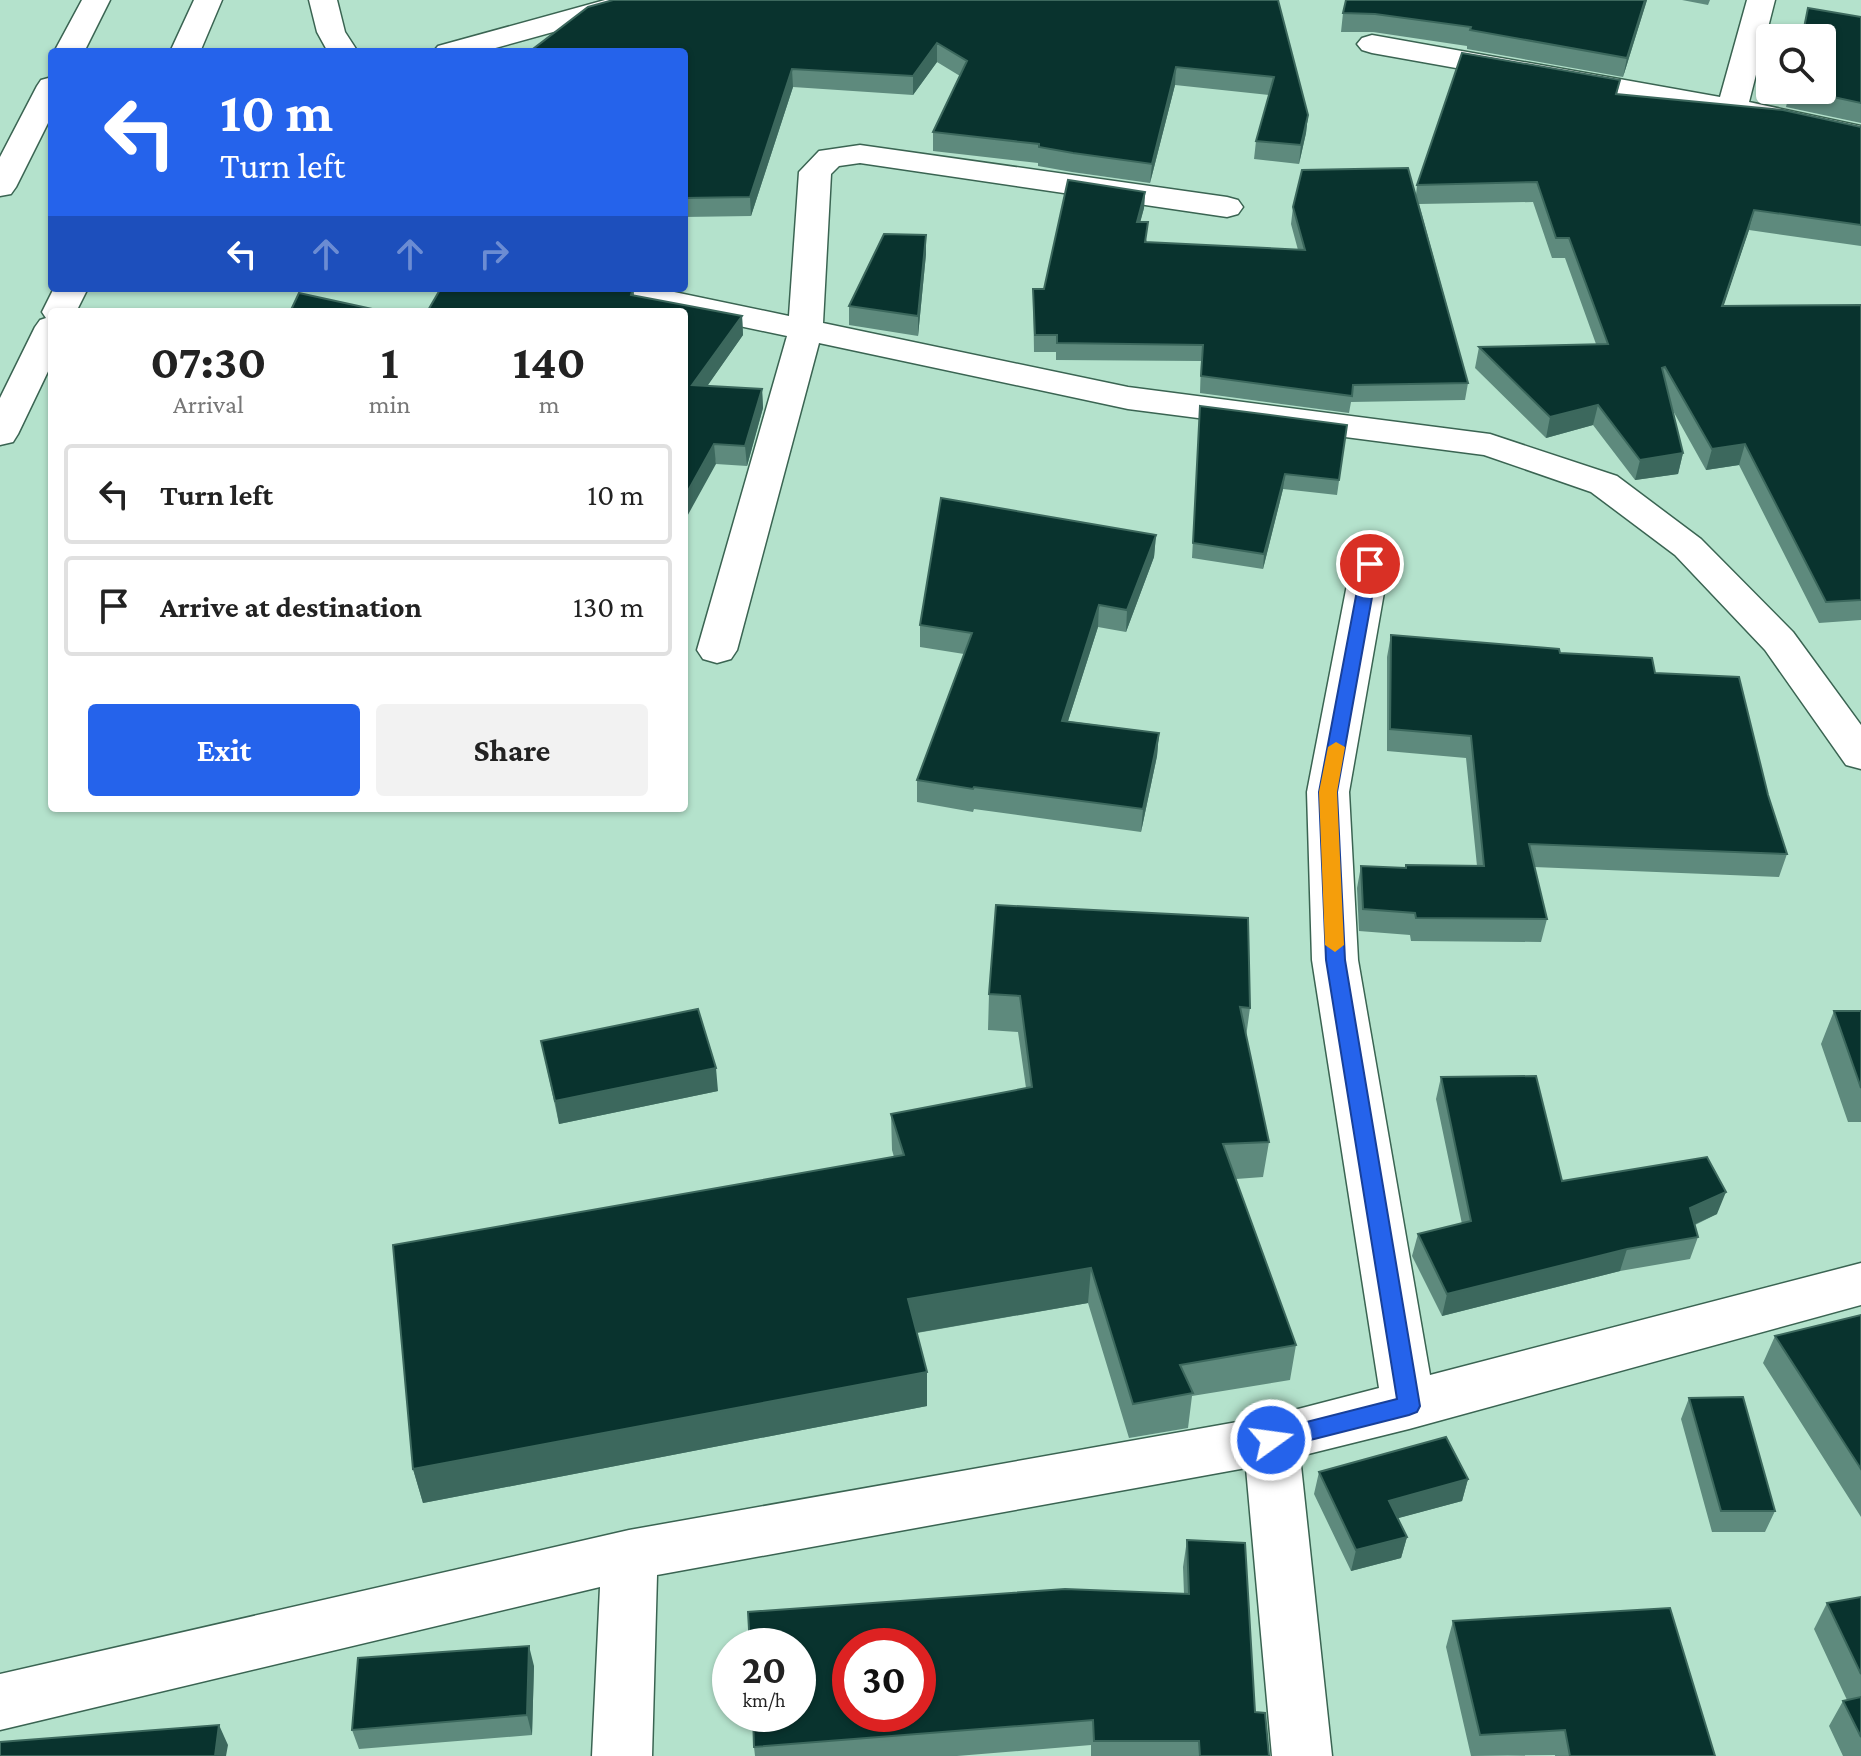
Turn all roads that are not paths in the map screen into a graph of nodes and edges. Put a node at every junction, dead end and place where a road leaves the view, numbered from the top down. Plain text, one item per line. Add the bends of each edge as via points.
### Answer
1 (96, 0) edge
2 (208, 0) edge
3 (323, 0) edge
4 (637, 0) edge
5 (1761, 0) edge
6 (1372, 44) dead end
7 (71, 48) edge
8 (187, 48) edge
9 (341, 48) edge
10 (463, 48) edge
11 (48, 92) edge
12 (1732, 108) junction
13 (1861, 135) edge
14 (10, 149) edge
15 (0, 187) edge
16 (1227, 207) dead end
17 (625, 292) edge
18 (805, 332) junction
19 (48, 335) edge
20 (0, 434) edge
21 (1370, 564) dead end
22 (717, 650) dead end
23 (1861, 755) edge
24 (1861, 1284) edge
25 (1409, 1406) junction
26 (1271, 1440) junction
27 (629, 1555) junction
28 (0, 1702) edge
29 (622, 1756) edge
30 (1302, 1756) edge

1 - 7 main road
2 - 8 main road
3 - 9 main road
4 - 10 main road
5 - 12 main road
6 - 12 main road
11 - 14 main road
12 - 13 main road
14 - 15 main road
16 - 18 main road via 860,154 830,158 815,172
17 - 18 main road
18 - 22 main road
18 - 23 main road via 1128,398 1490,445 1604,484 1688,547 1779,641
19 - 20 main road
21 - 25 main road via 1328,792 1335,960
24 - 25 main road
25 - 26 main road
26 - 27 main road
26 - 30 main road
27 - 28 main road
27 - 29 main road

